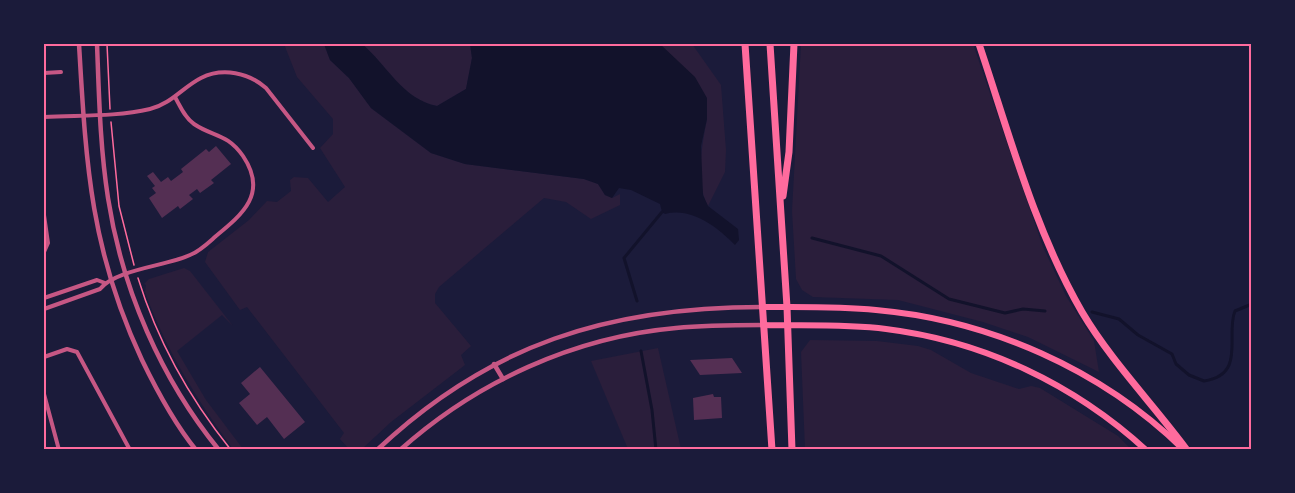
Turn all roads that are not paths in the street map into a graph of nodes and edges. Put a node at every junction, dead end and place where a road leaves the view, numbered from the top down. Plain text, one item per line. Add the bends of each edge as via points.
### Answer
1 (80, 44) edge
2 (97, 44) edge
3 (744, 44) edge
4 (770, 44) edge
5 (794, 44) edge
6 (979, 44) edge
7 (61, 72) dead end
8 (44, 73) edge
9 (175, 98) junction
10 (101, 114) junction
11 (83, 115) junction
12 (44, 117) edge
13 (314, 148) dead end
14 (781, 214) junction
15 (44, 215) edge
16 (44, 252) edge
17 (127, 275) junction
18 (108, 282) junction
19 (44, 298) edge
20 (762, 307) junction
21 (787, 307) junction
22 (44, 309) edge
23 (763, 325) junction
24 (787, 326) junction
25 (44, 357) edge
26 (494, 364) junction
27 (503, 379) junction
28 (44, 394) edge
29 (59, 450) edge
30 (130, 450) edge
31 (196, 450) edge
32 (219, 450) edge
33 (377, 450) edge
34 (400, 450) edge
35 (772, 450) edge
36 (792, 450) edge
37 (1146, 450) edge
38 (1185, 450) edge

1 - 11 street
2 - 10 street
3 - 20 highway
4 - 14 highway
5 - 14 highway via 789,152
6 - 38 highway via 1047,240 1067,285 1093,328
7 - 8 street
9 - 10 street via 147,110
9 - 13 street via 201,78 229,72 246,76 266,88
9 - 17 street via 192,123 219,134 244,157 251,174 252,194 247,209 191,255
10 - 11 street
10 - 17 street via 108,197
11 - 12 street
11 - 18 street via 87,177
14 - 21 highway
15 - 16 street via 48,243
17 - 18 street
17 - 32 street via 152,342
18 - 19 street via 97,280
18 - 22 street
18 - 31 street via 152,381
20 - 21 main road
20 - 23 highway
20 - 26 street via 691,309 623,319 545,342
21 - 24 highway
21 - 38 main road via 875,309 909,314 1013,342 1114,393
23 - 24 main road
23 - 27 street via 707,325 640,332 569,351
23 - 35 highway
24 - 36 highway
24 - 37 main road via 885,329 981,351 1022,367 1081,399
25 - 30 street via 67,349 77,352
26 - 27 street
26 - 33 street via 432,402
27 - 34 street via 438,418
28 - 29 street

